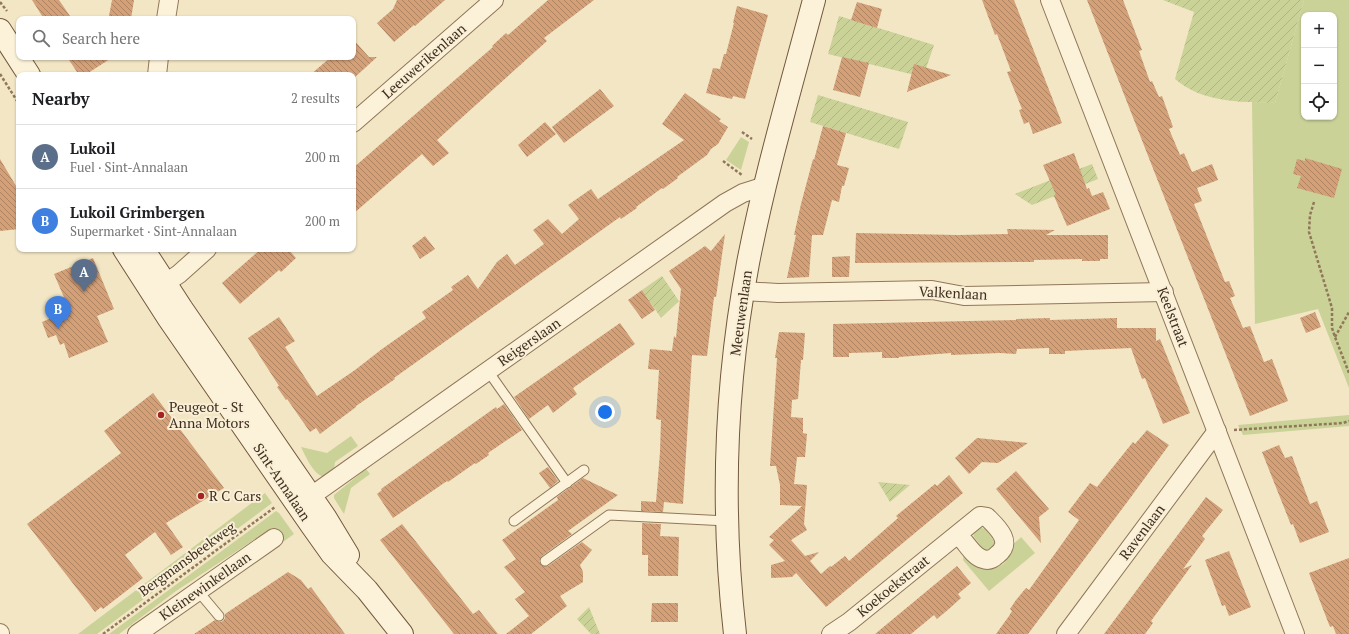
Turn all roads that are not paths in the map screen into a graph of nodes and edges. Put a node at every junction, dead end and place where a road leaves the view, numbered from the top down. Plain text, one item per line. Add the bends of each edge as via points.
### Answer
1 (169, 0) edge
2 (494, 0) edge
3 (814, 0) edge
4 (1050, 0) edge
5 (166, 16) edge
6 (0, 30) edge
7 (16, 55) edge
8 (0, 58) edge
9 (19, 60) edge
10 (160, 60) edge
11 (27, 72) edge
12 (158, 72) edge
13 (16, 82) edge
14 (356, 120) edge
15 (765, 186) junction
16 (127, 252) edge
17 (144, 252) edge
18 (203, 252) edge
19 (159, 288) junction
20 (743, 291) junction
21 (1164, 292) junction
22 (488, 371) junction
23 (1217, 430) junction
24 (584, 470) dead end
25 (567, 483) junction
26 (295, 502) junction
27 (728, 520) junction
28 (514, 521) dead end
29 (954, 537) dead end
30 (274, 538) dead end
31 (545, 561) dead end
32 (198, 591) junction
33 (219, 616) dead end
34 (137, 634) edge
35 (402, 634) edge
36 (735, 634) edge
37 (831, 634) edge
38 (1066, 634) edge
39 (1295, 634) edge

1 - 5 street
2 - 14 street, Leeuwerikenlaan
3 - 15 street, Meeuwenlaan
4 - 21 street, Keelstraat
6 - 7 street
8 - 13 street
9 - 11 street
10 - 12 street
15 - 20 street, Meeuwenlaan
15 - 22 street, Reigerslaan via 734,198
16 - 19 street, Sint-Annalaan
17 - 19 street, Sint-Annalaan
18 - 19 street
19 - 26 street, Sint-Annalaan
20 - 21 street, Valkenlaan via 778,293 932,290 964,296
20 - 27 street, Meeuwenlaan via 731,398
21 - 23 street, Keelstraat
22 - 25 lane
22 - 26 street, Reigerslaan
23 - 38 street, Ravenlaan
23 - 39 street, Keelstraat
24 - 25 lane
25 - 28 lane
26 - 35 street, Sint-Annalaan via 339,538 367,590
27 - 31 lane via 609,515
27 - 36 street, Meeuwenlaan via 728,554
29 - 37 street, Koekoekstraat
30 - 32 street, Kleinewinkellaan
32 - 33 lane
32 - 34 street, Kleinewinkellaan

